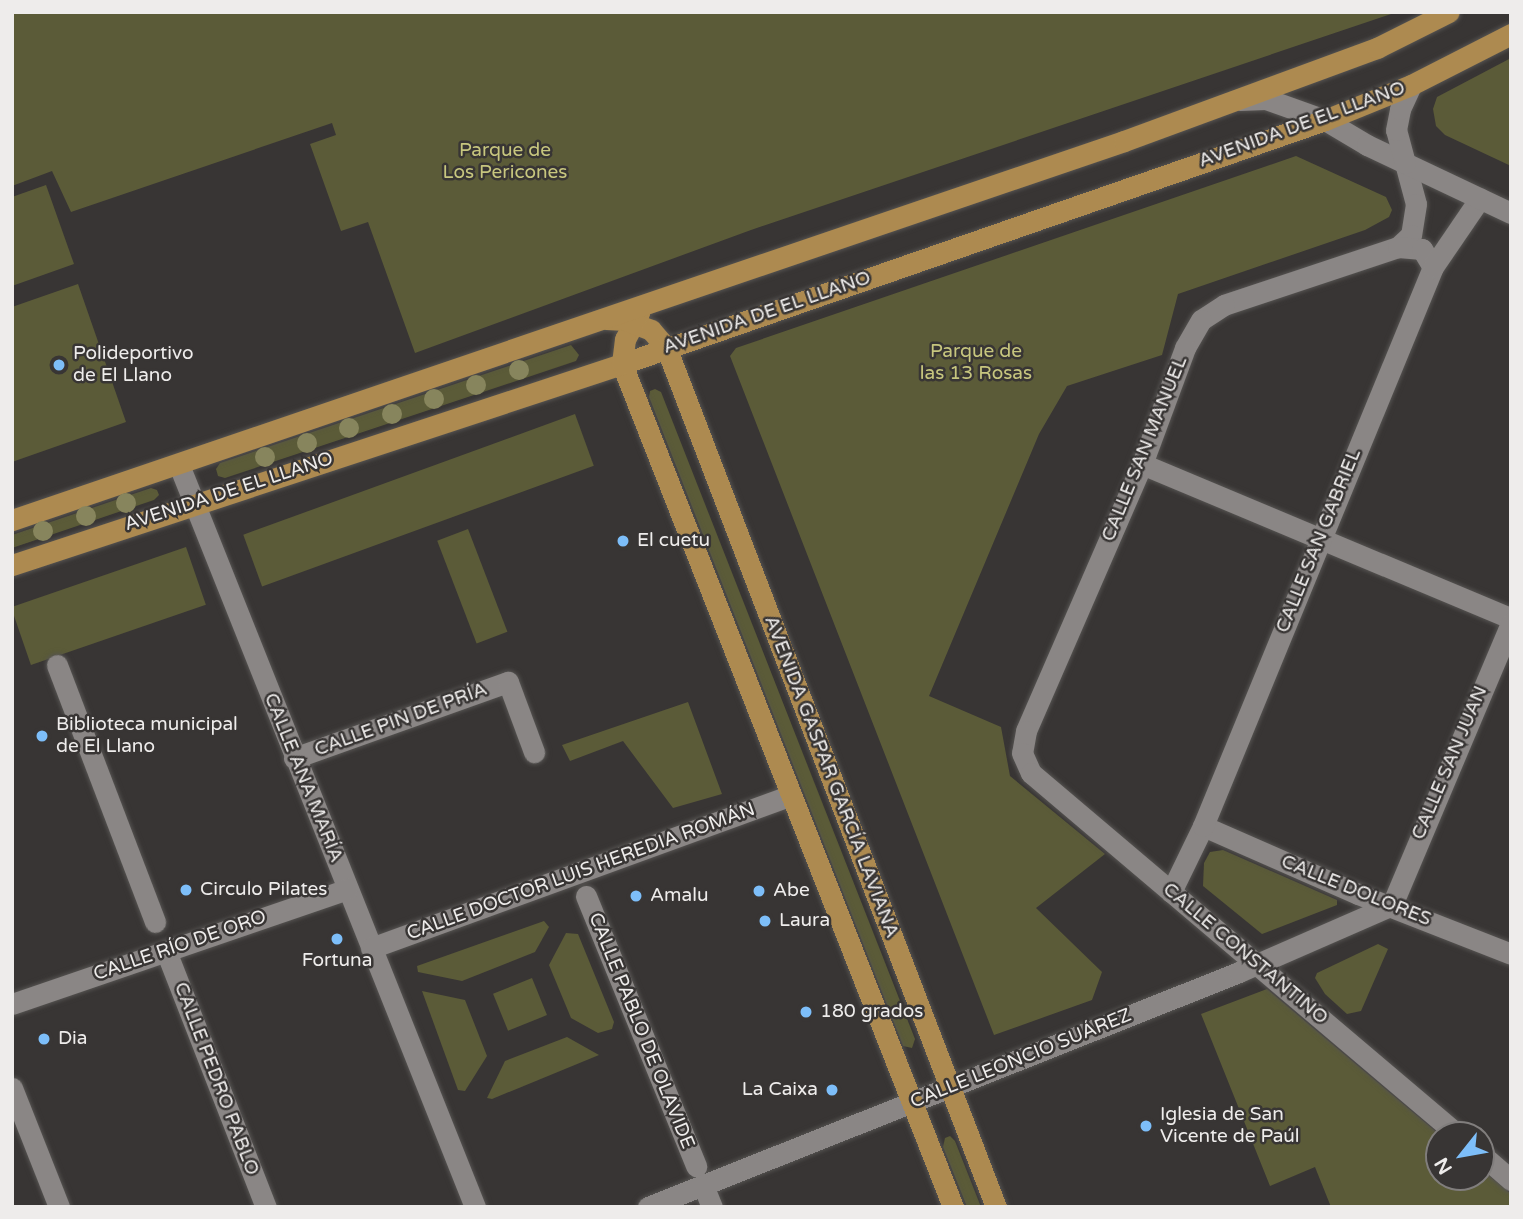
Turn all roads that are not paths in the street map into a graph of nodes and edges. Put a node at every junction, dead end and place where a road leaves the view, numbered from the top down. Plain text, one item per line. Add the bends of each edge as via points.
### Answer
1 (1449, 12) edge
2 (1511, 34) edge
3 (1412, 85) junction
4 (1234, 100) junction
5 (1325, 120) junction
6 (1405, 163) junction
7 (1480, 198) junction
8 (1511, 213) edge
9 (1398, 247) junction
10 (1433, 267) junction
11 (660, 298) junction
12 (601, 318) junction
13 (632, 323) junction
14 (666, 347) junction
15 (622, 364) junction
16 (1142, 464) junction
17 (180, 465) junction
18 (193, 504) junction
19 (12, 520) edge
20 (1320, 538) junction
21 (12, 565) edge
22 (1511, 620) edge
23 (57, 665) dead end
24 (534, 752) dead end
25 (295, 758) junction
26 (1031, 774) joint
27 (791, 794) junction
28 (1203, 826) junction
29 (347, 890) junction
30 (1171, 892) junction
31 (586, 896) dead end
32 (1392, 905) junction
33 (155, 922) dead end
34 (371, 948) junction
35 (166, 951) junction
36 (1511, 954) edge
37 (1258, 965) junction
38 (12, 1004) edge
39 (950, 1087) junction
40 (12, 1088) edge
41 (913, 1102) junction
42 (1442, 1121) edge
43 (699, 1175) junction
44 (59, 1207) edge
45 (266, 1207) edge
46 (475, 1207) edge
47 (648, 1207) edge
48 (712, 1207) edge
49 (953, 1207) edge
50 (996, 1207) edge

1 - 4 main road via 1377,48
2 - 3 main road, AVENIDA DE EL LLANO
3 - 5 main road, AVENIDA DE EL LLANO
3 - 6 street via 1396,130
4 - 5 street via 1266,99
4 - 11 main road
5 - 6 street
5 - 14 main road, AVENIDA DE EL LLANO
6 - 7 street
6 - 9 street via 1416,204 1411,235
7 - 8 street
7 - 10 street, CALLE SAN GABRIEL
9 - 10 street via 1422,249
9 - 16 street, CALLE SAN MANUEL via 1224,305 1201,320 1185,348
10 - 20 street, CALLE SAN GABRIEL
11 - 12 main road
11 - 13 main road
12 - 13 main road
12 - 17 main road
13 - 14 main road via 651,330
13 - 15 main road
14 - 15 main road, AVENIDA DE EL LLANO
14 - 39 main road, AVENIDA GASPAR GARCÍA LAVIANA
15 - 18 main road, AVENIDA DE EL LLANO
15 - 27 main road
16 - 20 street
16 - 26 street, CALLE SAN MANUEL via 1026,731 1022,753
17 - 18 street, CALLE ANA MARÍA
17 - 19 main road
18 - 21 main road, AVENIDA DE EL LLANO
18 - 25 street, CALLE ANA MARÍA
20 - 22 street
20 - 28 street, CALLE SAN GABRIEL
22 - 32 street, CALLE SAN JUAN
23 - 33 street
24 - 25 street, CALLE PIN DE PRÍA via 508,682
25 - 29 street, CALLE ANA MARÍA
26 - 30 street, CALLE CONSTANTINO
27 - 34 street, CALLE DOCTOR LUIS HEREDIA ROMÁN
27 - 41 main road
28 - 30 street, CALLE SAN GABRIEL
28 - 32 street, CALLE DOLORES
29 - 34 street, CALLE ANA MARÍA
29 - 35 street, CALLE RÍO DE ORO
30 - 37 street, CALLE CONSTANTINO
31 - 43 street, CALLE PABLO DE OLAVIDE
32 - 36 street, CALLE DOLORES
32 - 37 street, CALLE LEONCIO SUÁREZ
34 - 46 street, CALLE ANA MARÍA
35 - 38 street, CALLE RÍO DE ORO
35 - 45 street, CALLE PEDRO PABLO
37 - 39 street, CALLE LEONCIO SUÁREZ
37 - 42 street, CALLE CONSTANTINO
39 - 41 street, CALLE LEONCIO SUÁREZ
39 - 50 main road, AVENIDA GASPAR GARCÍA LAVIANA
40 - 44 street
41 - 43 street, CALLE LEONCIO SUÁREZ
41 - 49 main road
43 - 47 street, CALLE LEONCIO SUÁREZ
43 - 48 street, CALLE PABLO DE OLAVIDE

